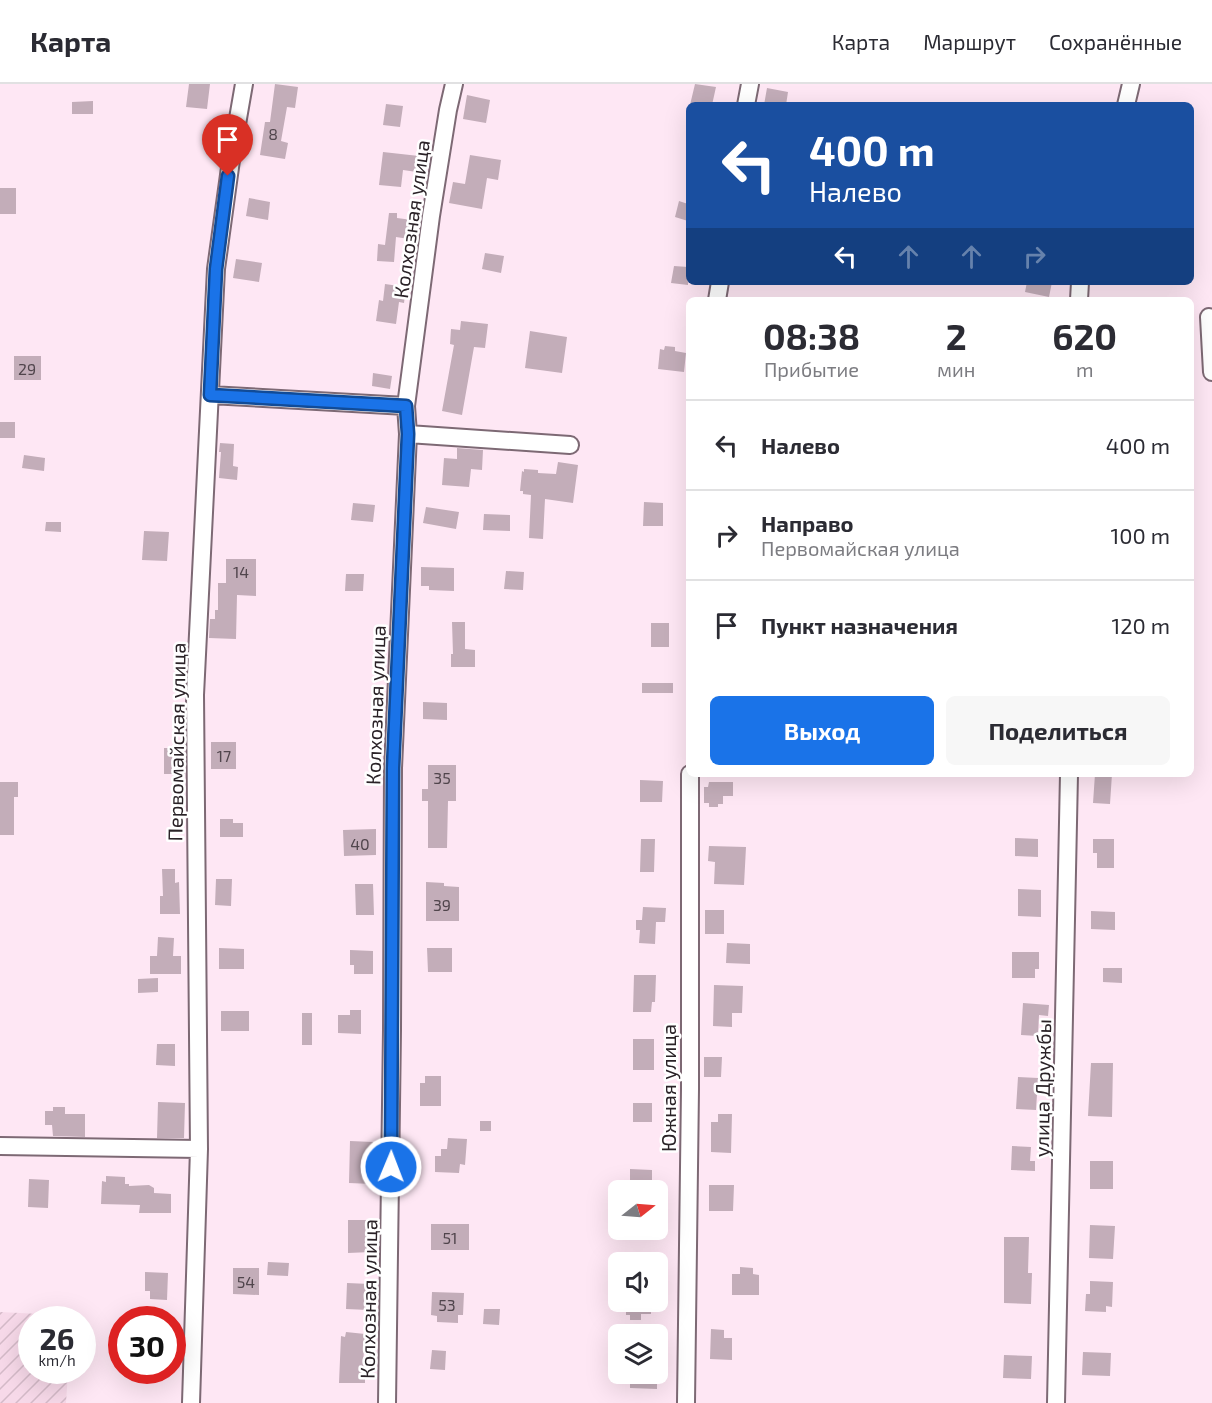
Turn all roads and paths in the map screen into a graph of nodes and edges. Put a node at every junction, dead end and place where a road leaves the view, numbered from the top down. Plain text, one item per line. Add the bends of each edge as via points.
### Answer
1 (244, 84) edge
2 (454, 84) edge
3 (750, 84) edge
4 (1131, 84) edge
5 (747, 102) edge
6 (1127, 102) edge
7 (1211, 318) edge
8 (1212, 372) edge
9 (210, 395) junction
10 (406, 406) junction
11 (408, 434) junction
12 (570, 445) dead end
13 (690, 777) edge
14 (1069, 777) edge
15 (0, 1146) edge
16 (199, 1149) junction
17 (191, 1403) edge
18 (387, 1403) edge
19 (686, 1403) edge
20 (1056, 1403) edge

1 - 9 street, Первомайская улица via 216,269
2 - 10 street, Колхозная улица via 431,216
3 - 5 street
4 - 6 street
7 - 8 street
9 - 10 street
9 - 16 street, Первомайская улица via 195,695
10 - 11 street, Колхозная улица
11 - 12 street
11 - 18 street, Колхозная улица via 393,768
13 - 19 street, Южная улица
14 - 20 street, улица Дружбы
15 - 16 street
16 - 17 street, Первомайская улица

